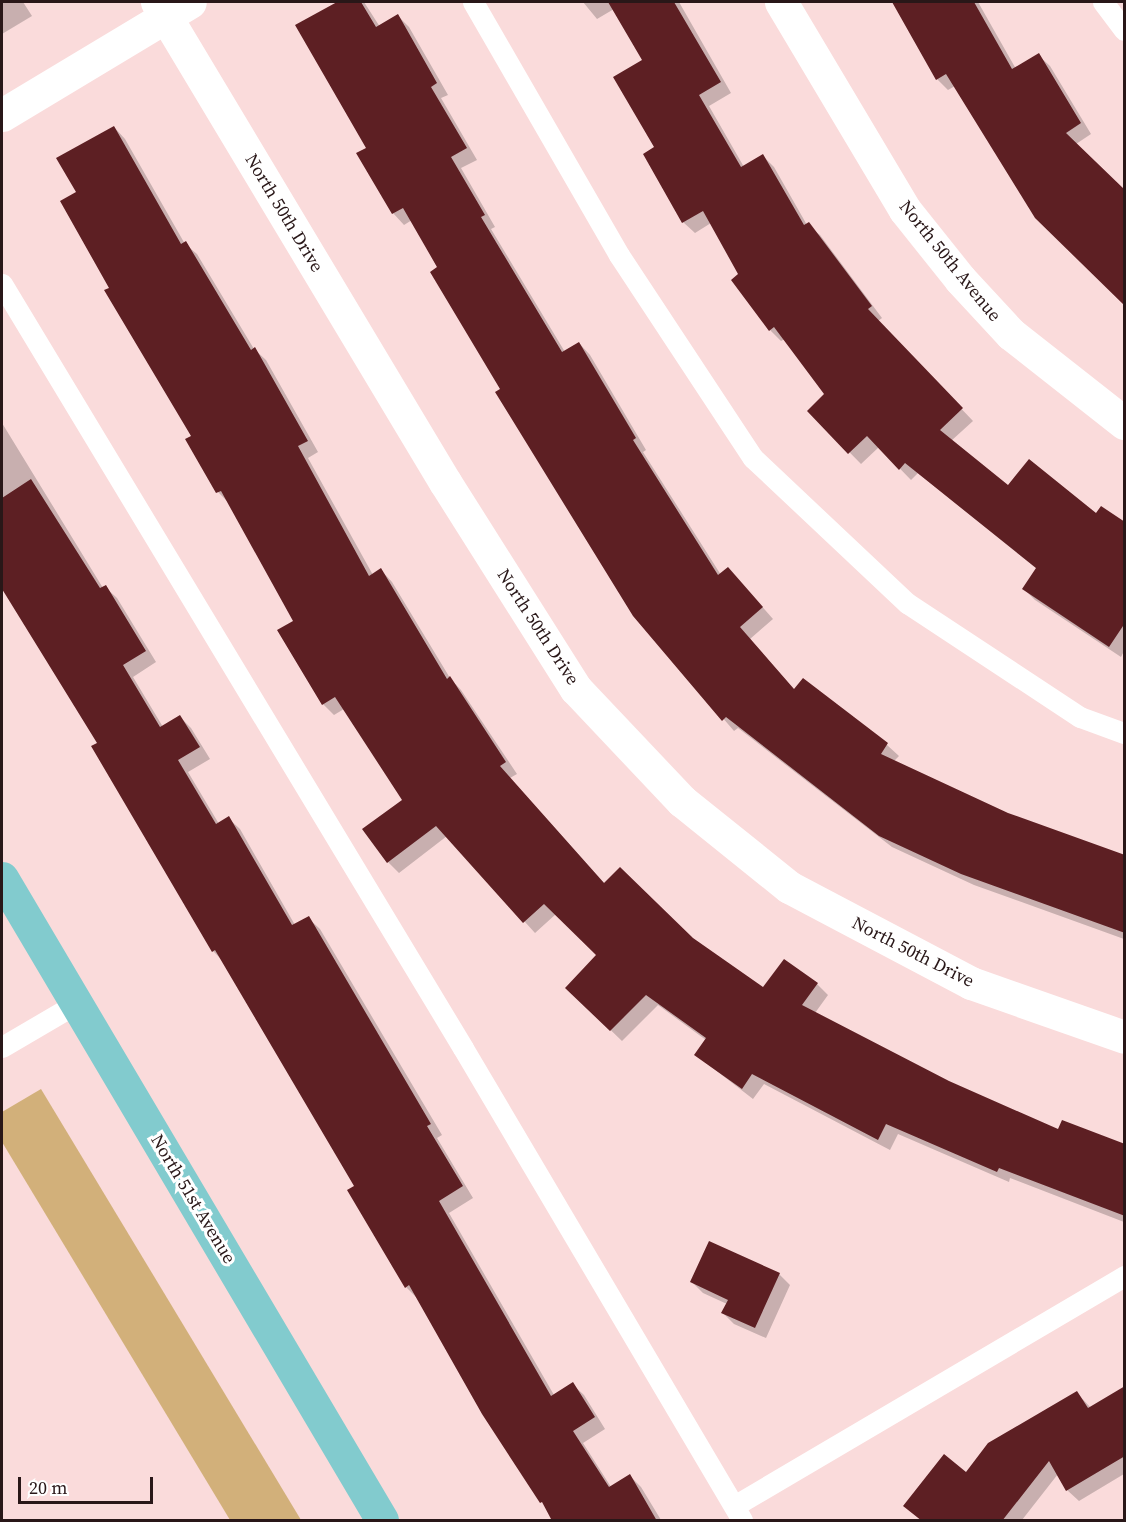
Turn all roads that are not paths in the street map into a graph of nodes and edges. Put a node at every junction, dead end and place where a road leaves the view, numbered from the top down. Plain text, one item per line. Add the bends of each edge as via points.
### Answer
1 (473, 2) edge
2 (781, 2) edge
3 (1103, 2) edge
4 (171, 6) edge
5 (1125, 30) edge
6 (2, 115) edge
7 (2, 284) edge
8 (1125, 423) edge
9 (1125, 733) edge
10 (2, 878) edge
11 (77, 1003) junction
12 (1125, 1037) edge
13 (2, 1047) edge
14 (1125, 1276) edge
15 (738, 1513) edge
16 (382, 1521) edge

1 - 9 lane via 619,255 753,458 907,603 1080,717
2 - 8 street, North 50th Avenue via 905,210 960,279 1011,334
3 - 5 lane
4 - 6 street
4 - 12 street, North 50th Drive via 445,482 584,697 682,801 789,887 971,983
7 - 15 lane
10 - 11 main road, North 51st Avenue
11 - 13 lane
11 - 16 main road, North 51st Avenue
14 - 15 lane

